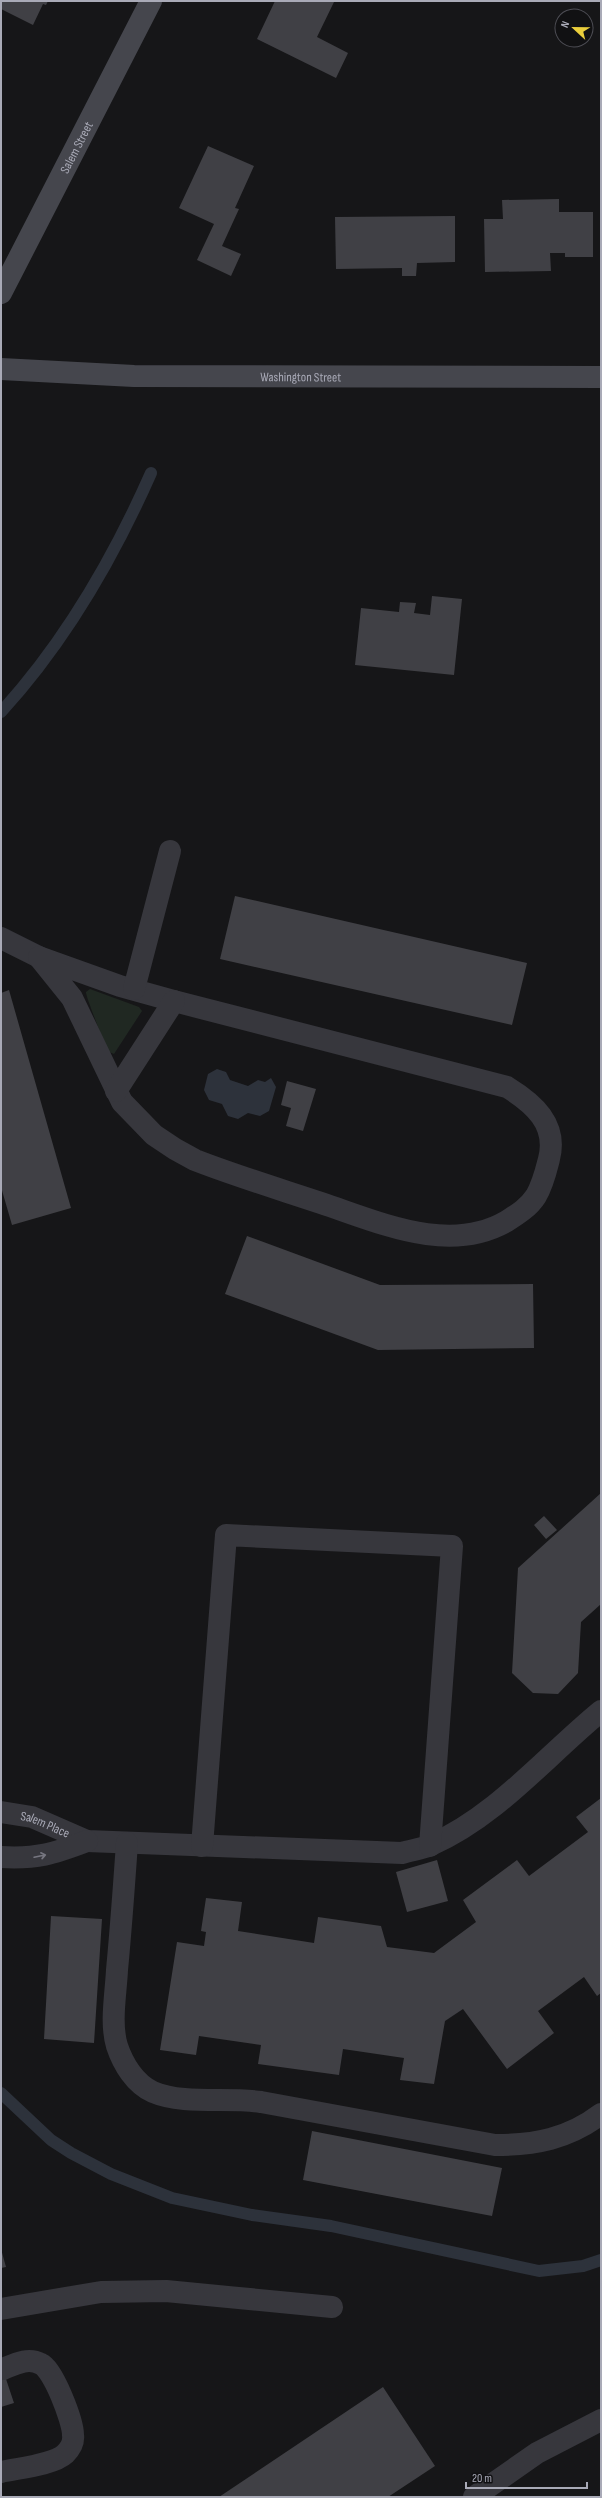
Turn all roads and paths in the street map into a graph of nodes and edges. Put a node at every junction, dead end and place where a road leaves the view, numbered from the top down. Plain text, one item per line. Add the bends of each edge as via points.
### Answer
1 (151, 1) edge
2 (1, 293) edge
3 (1, 369) edge
4 (601, 377) edge
5 (170, 851) dead end
6 (1, 938) edge
7 (39, 956) junction
8 (134, 990) junction
9 (174, 1001) junction
10 (116, 1091) junction
11 (601, 1711) edge
12 (1, 1812) edge
13 (87, 1841) junction
14 (127, 1843) junction
15 (202, 1846) junction
16 (430, 1846) junction
17 (1, 1856) edge
18 (601, 2114) edge
19 (332, 2308) dead end
20 (1, 2309) edge
21 (3, 2368) dead end
22 (601, 2420) edge
23 (1, 2472) edge
24 (474, 2497) edge

1 - 2 main road, Salem Street
3 - 4 main road, Washington Street via 134,376
5 - 8 street
6 - 7 street
7 - 8 street
7 - 10 street via 72,998
8 - 9 street
9 - 10 street
9 - 10 street via 507,1087 528,1100 542,1115 551,1136 550,1155 537,1195 518,1214 485,1232 448,1237 416,1232 195,1160 154,1134 122,1102
11 - 16 street, Salem Place via 490,1807 463,1828
12 - 13 street, Salem Place via 32,1817
13 - 14 street, Salem Place
17 -> 13 street, Salem Place via 31,1858 57,1853
14 - 15 street, Salem Place
14 - 18 street via 114,2008 116,2044 127,2068 142,2085 153,2092 167,2097 230,2098 261,2102 495,2145 532,2144 554,2139 589,2123
15 - 16 street, Salem Place via 402,1853
15 - 16 street via 226,1535 452,1546
19 - 20 street via 166,2291 101,2292
21 - 23 street via 28,2361 38,2362 47,2368 53,2376 73,2433 69,2450 60,2458
22 - 24 street via 537,2453

